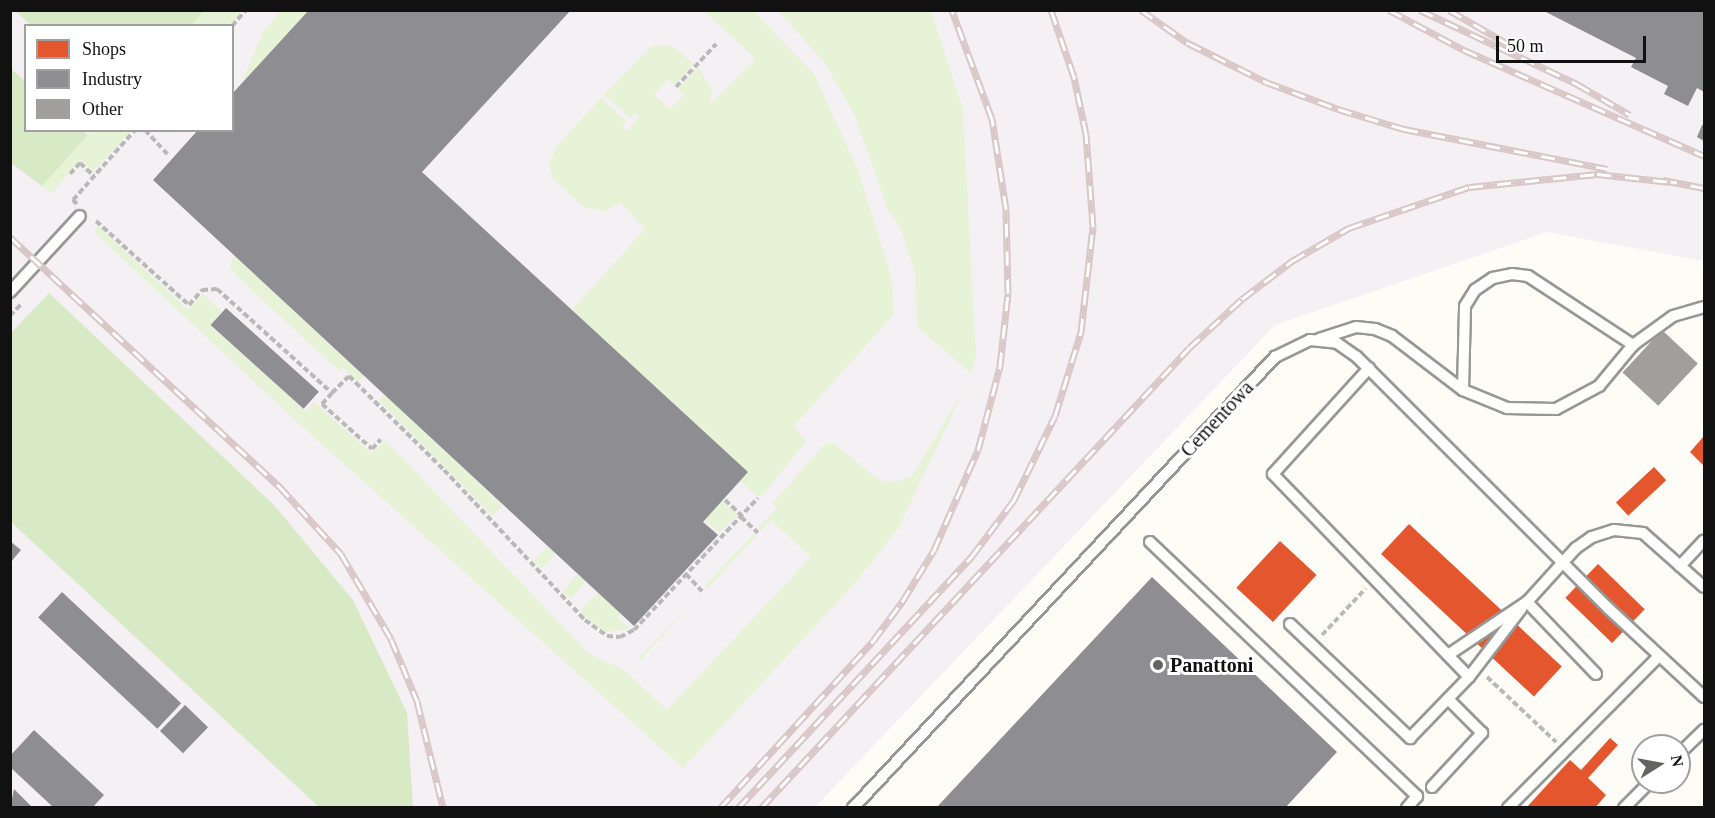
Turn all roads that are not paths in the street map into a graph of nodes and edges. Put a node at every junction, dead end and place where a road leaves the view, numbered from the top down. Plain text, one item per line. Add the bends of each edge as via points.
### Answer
1 (80, 216) dead end
2 (10, 292) edge
3 (1704, 307) edge
4 (1318, 339) junction
5 (1633, 345) junction
6 (1369, 368) junction
7 (1463, 390) junction
8 (1704, 540) edge
9 (1150, 542) dead end
10 (1564, 564) junction
11 (1680, 566) junction
12 (1704, 587) edge
13 (1527, 602) junction
14 (1290, 624) dead end
15 (1448, 655) junction
16 (1659, 656) junction
17 (1472, 672) junction
18 (1596, 674) dead end
19 (1704, 697) edge
20 (1448, 699) junction
21 (1704, 730) edge
22 (1691, 742) edge
23 (1432, 787) dead end
24 (1638, 794) edge
25 (853, 807) edge
26 (1407, 807) edge
27 (1508, 807) edge
28 (1624, 807) edge

1 - 2 lane
3 - 5 lane via 1673,316
4 - 6 lane via 1347,349
4 - 7 lane, Cementowa via 1356,327 1375,329 1392,336
4 - 25 lane, Cementowa via 1299,343 1275,357
5 - 7 lane via 1599,386 1556,409 1507,408
5 - 7 lane via 1528,276 1493,278 1475,290 1465,306
6 - 10 lane
6 - 15 lane via 1273,474
8 - 11 lane
9 - 26 lane via 1417,796
10 - 11 lane via 1592,537 1614,530 1643,533
10 - 13 lane
10 - 16 lane
11 - 12 lane
13 - 15 lane
13 - 17 lane
13 - 18 lane
14 - 20 lane via 1410,738
15 - 17 lane
16 - 19 lane
16 - 27 lane
17 - 20 lane
20 - 23 lane via 1482,733
21 - 22 lane
24 - 28 lane

